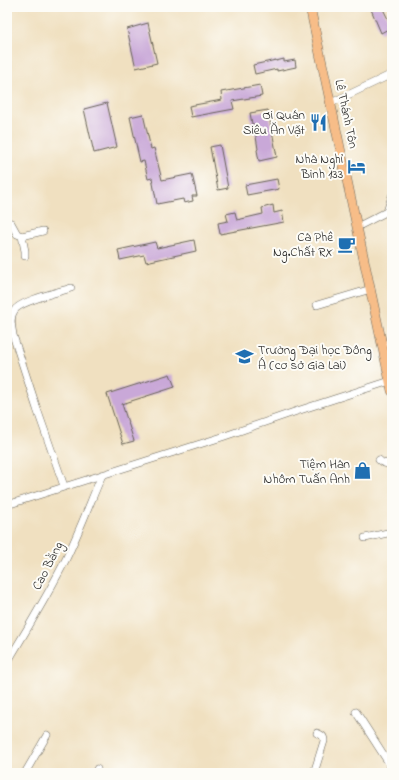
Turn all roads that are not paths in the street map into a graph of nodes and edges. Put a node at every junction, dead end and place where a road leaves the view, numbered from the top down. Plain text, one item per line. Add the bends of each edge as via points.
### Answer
1 (310, 7) edge
2 (392, 74) edge
3 (331, 103) junction
4 (392, 196) edge
5 (389, 210) edge
6 (7, 222) edge
7 (357, 227) junction
8 (43, 232) dead end
9 (22, 236) junction
10 (25, 256) dead end
11 (71, 288) dead end
12 (371, 289) junction
13 (318, 305) dead end
14 (392, 342) edge
15 (383, 345) junction
16 (390, 367) edge
17 (391, 387) edge
18 (379, 460) dead end
19 (392, 463) edge
20 (102, 475) junction
21 (64, 486) junction
22 (7, 505) edge
23 (392, 532) edge
24 (365, 538) dead end
25 (7, 663) edge
26 (356, 712) dead end
27 (317, 733) dead end
28 (47, 736) dead end
29 (392, 768) edge
30 (25, 773) edge
31 (314, 773) edge

1 - 3 main road, Lê Thánh Tôn
2 - 3 street
3 - 7 main road, Lê Thánh Tôn
4 - 5 street
5 - 7 street
6 - 9 street via 16,234
7 - 12 main road, Lê Thánh Tôn
8 - 9 street
9 - 10 street
11 - 21 street via 17,306 11,323 36,409
12 - 13 street
12 - 15 main road, Lê Thánh Tôn
14 - 15 street
15 - 16 main road, Lê Thánh Tôn
16 - 17 main road, Lê Thánh Tôn
17 - 20 street via 297,411
18 - 19 street via 387,464
20 - 21 street
20 - 25 street, Cao Bằng via 65,561
21 - 22 street
23 - 24 street
26 - 29 street
27 - 31 street via 322,735 324,741
28 - 30 street

